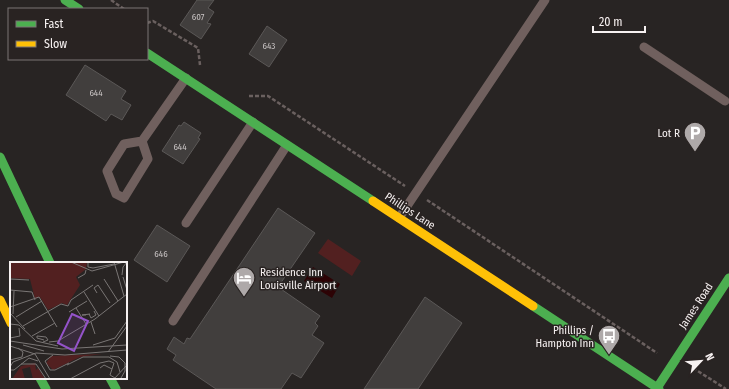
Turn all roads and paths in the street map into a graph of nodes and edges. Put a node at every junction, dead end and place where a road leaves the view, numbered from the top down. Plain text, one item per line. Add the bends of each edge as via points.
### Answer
1 (65, 0) edge
2 (111, 0) edge
3 (545, 0) edge
4 (77, 8) edge
5 (123, 8) edge
6 (148, 23) edge
7 (644, 47) dead end
8 (148, 54) edge
9 (200, 66) dead end
10 (186, 78) junction
11 (246, 96) dead end
12 (725, 101) dead end
13 (254, 122) junction
14 (142, 141) junction
15 (287, 145) junction
16 (0, 157) edge
17 (405, 186) dead end
18 (427, 200) dead end
19 (399, 218) junction
20 (186, 223) dead end
21 (50, 262) edge
22 (729, 278) edge
23 (0, 300) edge
24 (10, 321) edge
25 (173, 321) dead end
26 (658, 354) dead end
27 (688, 369) dead end
28 (41, 379) edge
29 (111, 379) edge
30 (658, 388) edge
31 (46, 389) edge
32 (116, 389) edge
33 (726, 389) edge

1 - 4 main road
2 - 5 path
3 - 19 lane
6 - 9 path via 153,21 198,48
7 - 12 lane
8 - 10 main road, Phillips Lane
10 - 13 main road, Phillips Lane
10 - 14 lane
11 - 17 path via 268,96
13 - 15 main road, Phillips Lane
13 - 20 lane
14 - 14 lane via 148,159 124,198 116,194 107,171 124,144
15 - 19 main road, Phillips Lane
15 - 25 lane
16 - 21 main road
18 - 26 path
19 - 30 main road, Phillips Lane
22 - 30 main road, James Road
23 - 24 main road
27 - 33 path via 692,368
28 - 31 main road
29 - 32 main road

